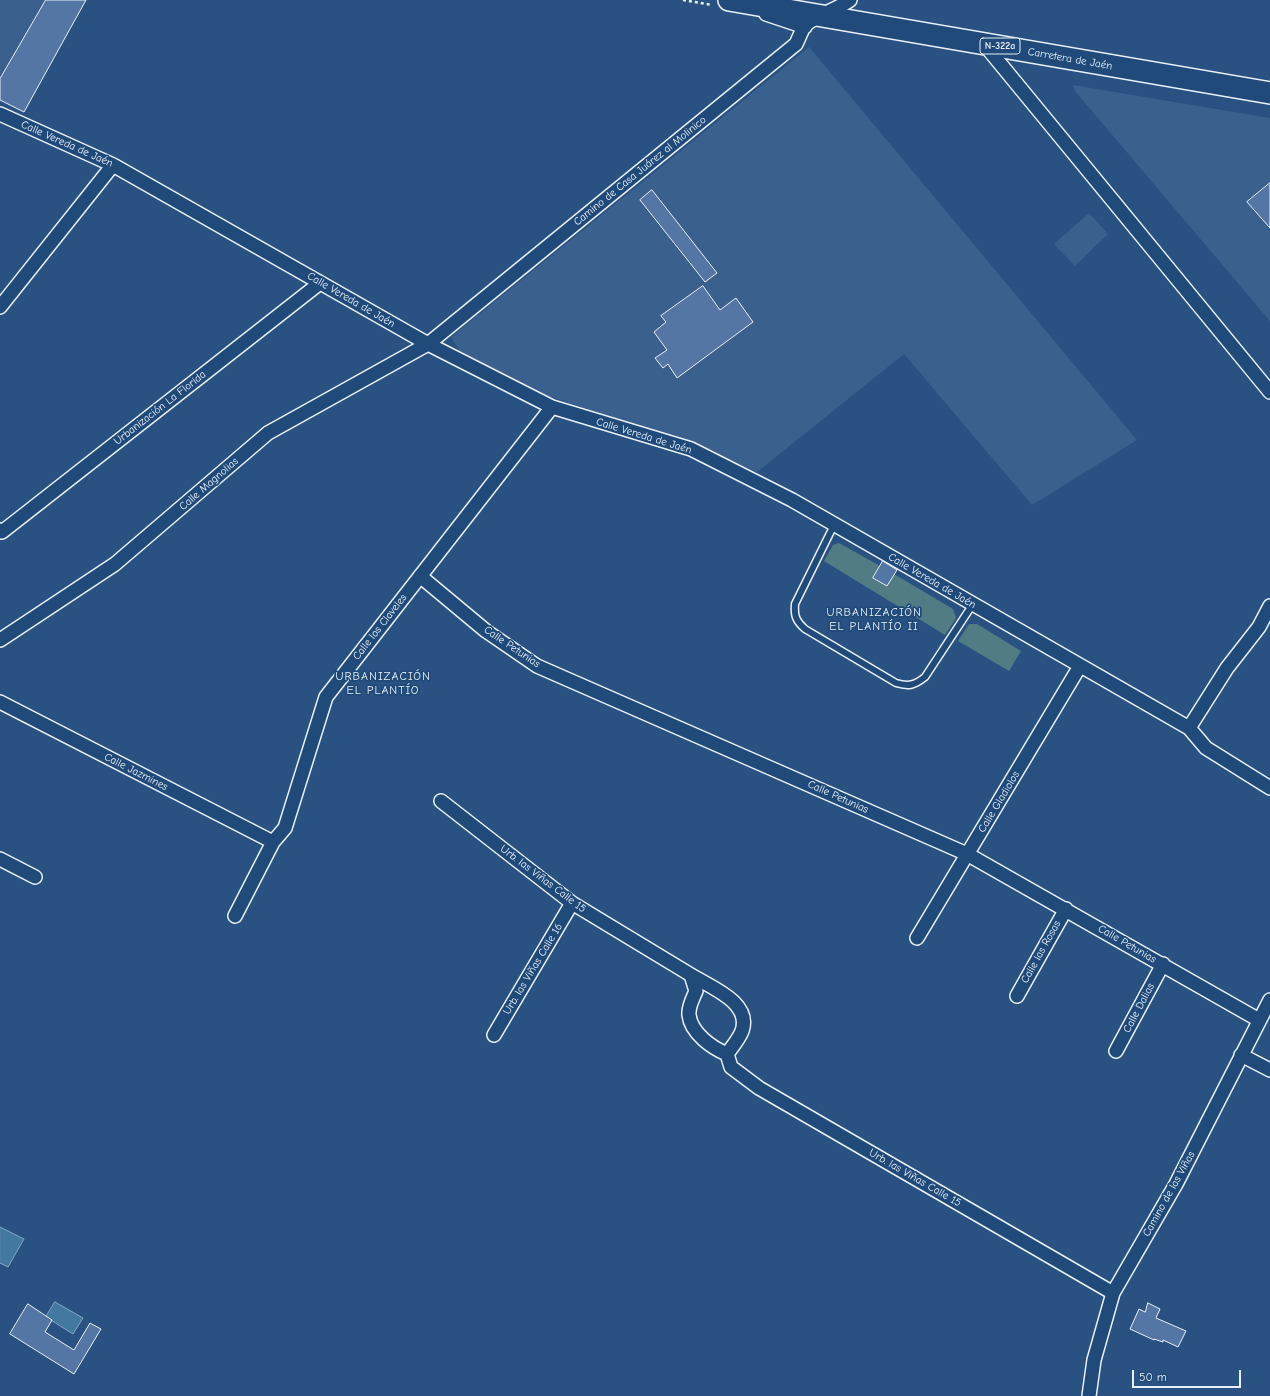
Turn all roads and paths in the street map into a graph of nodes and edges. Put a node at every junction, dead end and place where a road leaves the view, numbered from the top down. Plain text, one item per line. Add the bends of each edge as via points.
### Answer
1 (723, 0) edge
2 (729, 0) edge
3 (850, 0) edge
4 (822, 15) junction
5 (805, 27) junction
6 (984, 44) junction
7 (1270, 93) edge
8 (0, 114) edge
9 (113, 165) junction
10 (320, 283) junction
11 (0, 307) edge
12 (428, 344) junction
13 (1270, 392) edge
14 (552, 407) junction
15 (834, 525) junction
16 (0, 530) edge
17 (420, 576) junction
18 (972, 604) junction
19 (1270, 606) edge
20 (0, 640) edge
21 (1080, 666) junction
22 (0, 702) edge
23 (1189, 728) junction
24 (1270, 788) edge
25 (441, 801) dead end
26 (273, 842) junction
27 (967, 854) junction
28 (0, 859) edge
29 (36, 877) dead end
30 (572, 903) junction
31 (1066, 909) junction
32 (235, 916) dead end
33 (917, 938) dead end
34 (1162, 964) junction
35 (691, 975) junction
36 (1017, 996) dead end
37 (1270, 1000) edge
38 (1259, 1020) junction
39 (494, 1035) dead end
40 (1116, 1051) dead end
41 (727, 1054) junction
42 (1242, 1055) junction
43 (1270, 1070) edge
44 (1113, 1293) junction
45 (1089, 1396) edge

1 - 5 street
2 - 4 highway, Carretera de Jaén / N-322a
3 - 4 street, Camino de Casa Juárez al Molinico
4 - 5 street, Camino de Casa Juárez al Molinico
4 - 6 highway, Carretera de Jaén / N-322a
5 - 12 street, Camino de Casa Juárez al Molinico via 796,44
6 - 7 highway, Carretera de Jaén / N-322a
6 - 13 street
8 - 9 street, Calle Vereda de Jaén
9 - 10 street, Calle Vereda de Jaén
9 - 11 street
10 - 12 street, Calle Vereda de Jaén
10 - 16 street, Urbanización La Florida via 2,532
12 - 14 street, Calle Vereda de Jaén
12 - 20 street, Calle Magnolias via 268,433 115,564
14 - 15 street, Calle Vereda de Jaén via 691,449 792,500
14 - 17 street, Calle los Claveles
15 - 18 street, Calle Vereda de Jaén
15 - 18 lane via 795,604 794,614 797,622 896,683 907,686 916,684 925,677
17 - 26 street, Calle los Claveles via 326,697 285,828
17 - 27 street, Calle Petunias via 486,631 537,666
18 - 21 street, Calle Vereda de Jaén
19 - 23 street
21 - 23 street, Calle Vereda de Jaén
21 - 27 street, Calle Gladiolos
22 - 26 street, Calle Jazmines
23 - 24 street, Calle Vereda de Jaén via 1206,748
25 - 30 street, Urb. las Viñas Calle 15
26 - 32 street, Calle los Claveles
27 - 31 street, Calle Petunias
27 - 33 street, Calle Gladiolos
28 - 29 street
30 - 35 street, Urb. las Viñas Calle 15
30 - 39 street, Urb. las Viñas Calle 16
31 - 34 street, Calle Petunias
31 - 36 street, Calle las Rosas
34 - 38 street, Calle Petunias
34 - 40 street, Calle Dalias
35 - 41 street via 696,991 689,1015 695,1029 715,1049
35 - 41 street, Urb. las Viñas Calle 15 via 733,1001 742,1011 742,1031
37 - 38 street, Camino de las Viñas
38 - 42 street, Camino de las Viñas
41 - 44 street, Urb. las Viñas Calle 15 via 731,1067 759,1088
42 - 43 street
42 - 44 street, Camino de las Viñas via 1176,1184
44 - 45 street, Camino de las Viñas via 1094,1360

